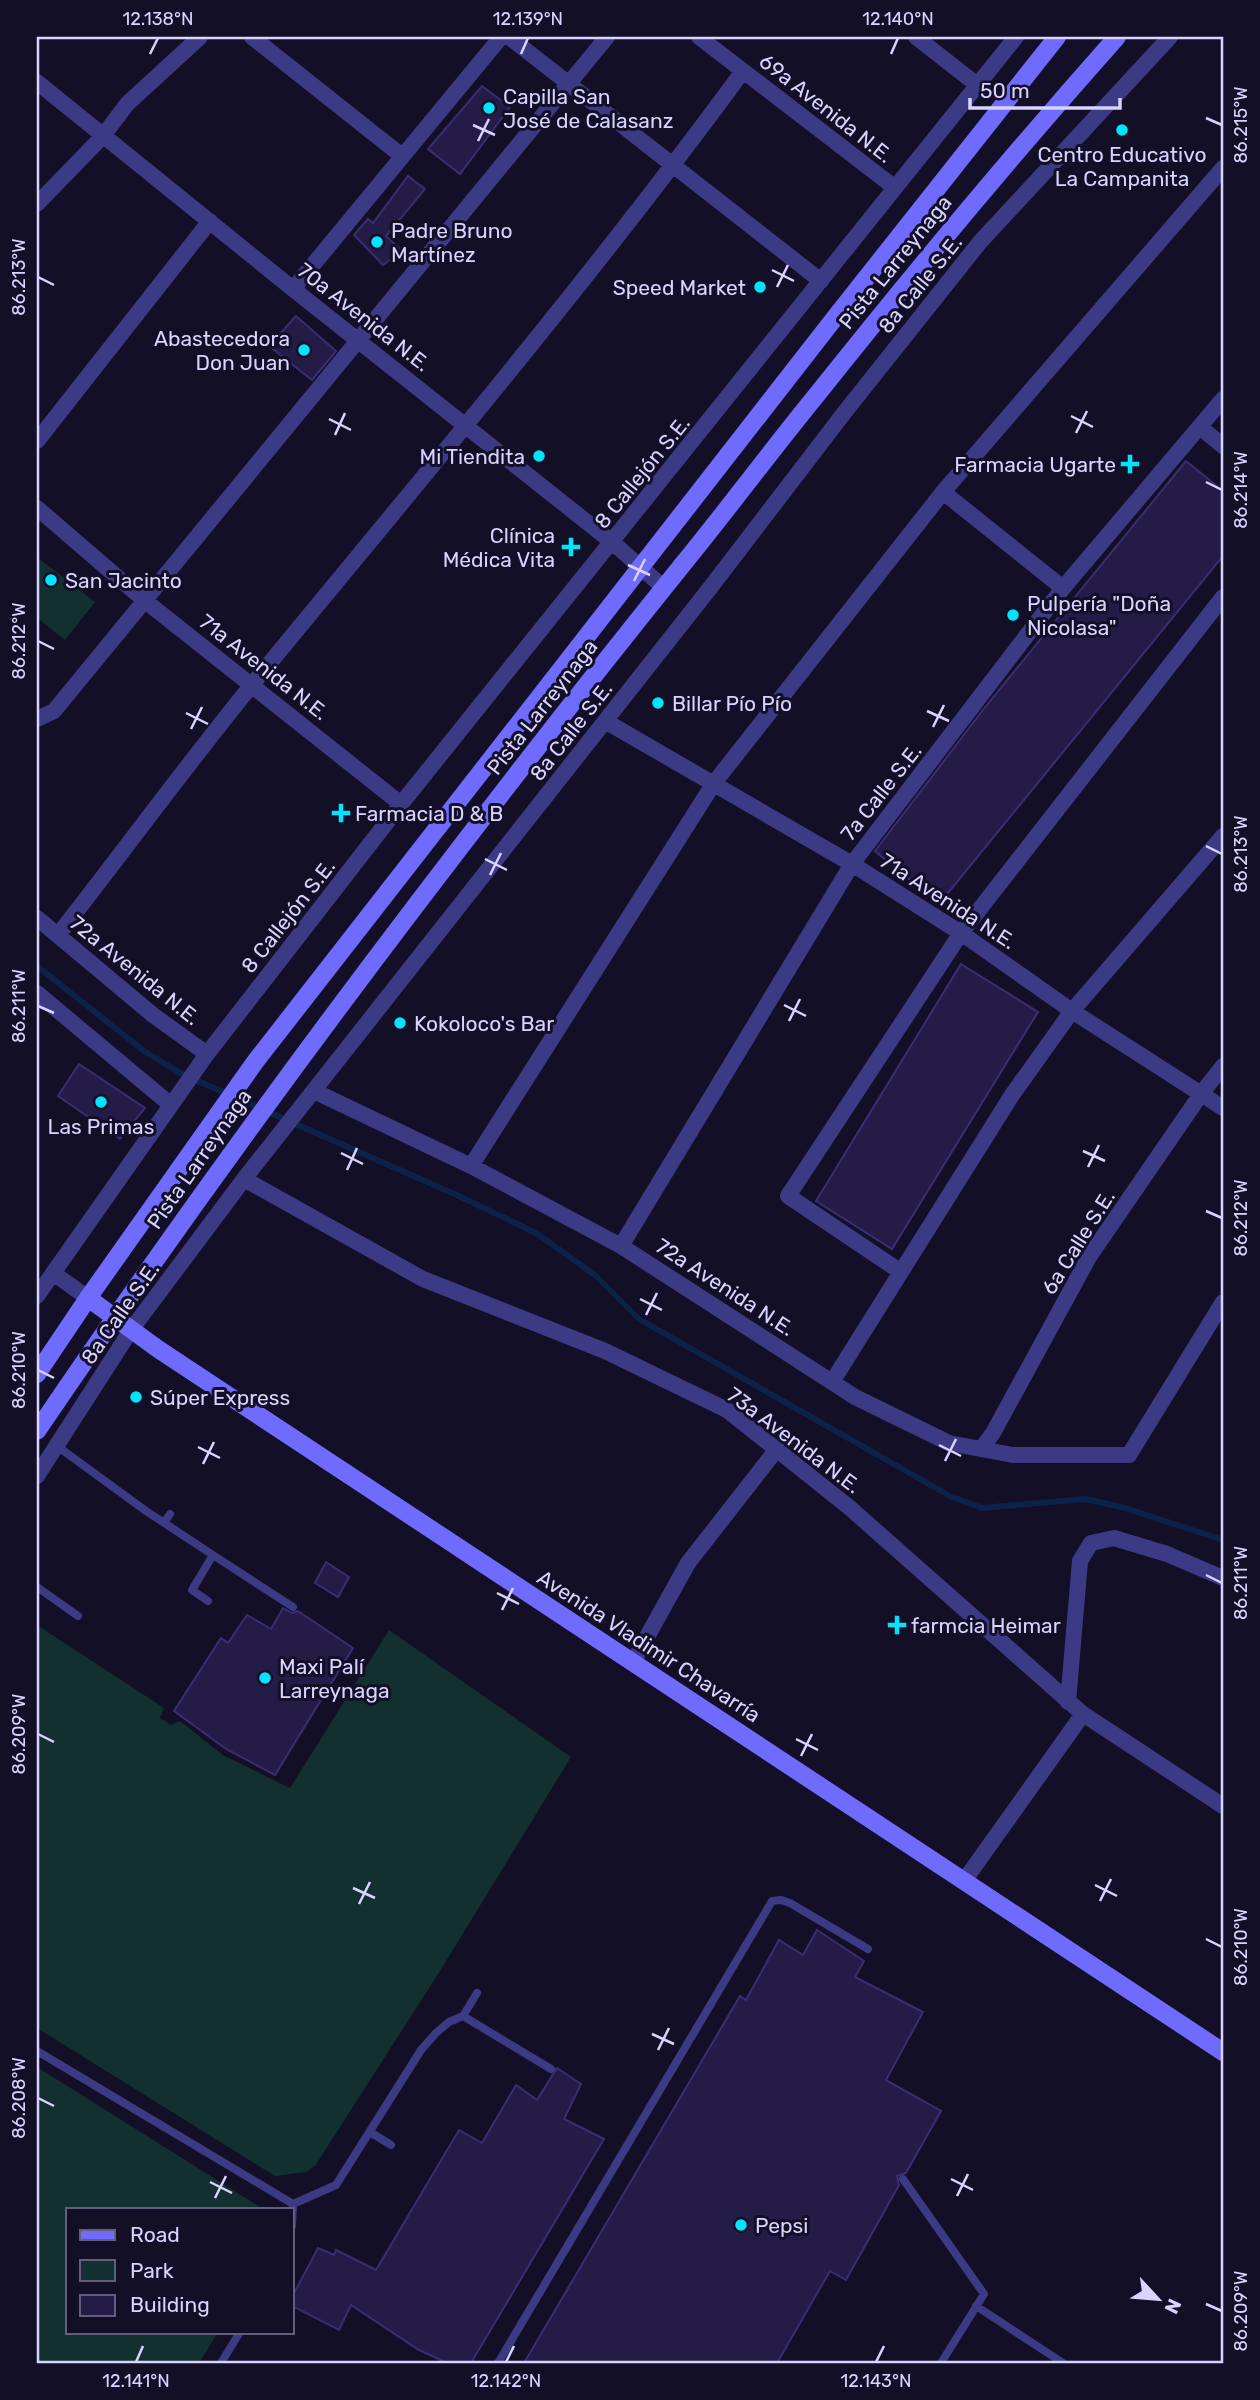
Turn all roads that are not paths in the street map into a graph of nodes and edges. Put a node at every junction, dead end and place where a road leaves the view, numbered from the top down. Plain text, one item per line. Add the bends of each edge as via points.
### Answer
1 (200, 37) edge
2 (252, 37) edge
3 (501, 37) edge
4 (509, 37) edge
5 (607, 37) edge
6 (699, 37) edge
7 (916, 37) edge
8 (1016, 37) edge
9 (1057, 37) edge
10 (1117, 37) edge
11 (1170, 37) edge
12 (743, 71) junction
13 (37, 82) edge
14 (569, 82) junction
15 (976, 83) junction
16 (103, 136) junction
17 (402, 156) junction
18 (674, 165) junction
19 (1223, 168) edge
20 (894, 187) junction
21 (37, 204) edge
22 (210, 221) junction
23 (821, 282) junction
24 (293, 289) junction
25 (359, 340) junction
26 (1223, 399) edge
27 (467, 425) junction
28 (1200, 427) junction
29 (37, 441) edge
30 (1223, 446) edge
31 (943, 492) junction
32 (37, 508) edge
33 (612, 542) junction
34 (642, 566) junction
35 (663, 587) junction
36 (1063, 588) junction
37 (1223, 597) edge
38 (145, 600) junction
39 (253, 684) junction
40 (37, 719) edge
41 (605, 721) junction
42 (714, 783) junction
43 (401, 804) junction
44 (1223, 836) edge
45 (852, 864) junction
46 (37, 918) edge
47 (961, 933) junction
48 (58, 935) junction
49 (37, 993) edge
50 (1072, 1011) junction
51 (201, 1063) junction
52 (1223, 1066) edge
53 (314, 1091) junction
54 (1201, 1094) junction
55 (176, 1099) junction
56 (1223, 1108) edge
57 (471, 1166) junction
58 (244, 1179) junction
59 (621, 1245) junction
60 (901, 1272) junction
61 (52, 1273) junction
62 (37, 1296) edge
63 (88, 1298) junction
64 (1223, 1302) edge
65 (114, 1317) junction
66 (131, 1330) junction
67 (37, 1374) edge
68 (832, 1382) junction
69 (37, 1431) edge
70 (57, 1446) junction
71 (777, 1449) junction
72 (981, 1449) junction
73 (37, 1476) edge
74 (170, 1514) dead end
75 (164, 1523) junction
76 (213, 1555) junction
77 (1223, 1578) edge
78 (37, 1587) edge
79 (208, 1601) dead end
80 (293, 1607) dead end
81 (78, 1616) dead end
82 (633, 1662) junction
83 (1069, 1702) junction
84 (1083, 1714) junction
85 (1223, 1806) edge
86 (964, 1881) junction
87 (868, 1949) dead end
88 (477, 1993) dead end
89 (463, 2016) junction
90 (37, 2051) edge
91 (1223, 2052) edge
92 (551, 2068) dead end
93 (370, 2132) junction
94 (391, 2145) dead end
95 (903, 2179) dead end
96 (293, 2204) junction
97 (293, 2208) edge
98 (976, 2306) junction
99 (239, 2334) edge
100 (221, 2363) edge
101 (498, 2363) edge
102 (941, 2363) edge
103 (1063, 2363) edge

1 - 16 street via 127,104
2 - 17 street
3 - 17 street
4 - 14 street
5 - 14 street
6 - 12 street, 69a Avenida N.E.
7 - 15 street
8 - 15 street, 8 Callejón S.E.
9 - 34 main road, Pista Larreynaga
10 - 35 main road, Pista Larreynaga via 947,234
11 - 41 street, 8a Calle S.E. via 980,242
12 - 18 street
12 - 20 street, 69a Avenida N.E.
13 - 16 street, 70a Avenida N.E.
14 - 18 street
14 - 25 street
15 - 20 street, 8 Callejón S.E.
16 - 21 street
16 - 22 street, 70a Avenida N.E.
17 - 24 street
18 - 23 street
18 - 27 street
19 - 31 street
20 - 23 street, 8 Callejón S.E.
22 - 24 street, 70a Avenida N.E.
22 - 29 street
23 - 33 street, 8 Callejón S.E.
24 - 25 street, 70a Avenida N.E.
25 - 27 street, 70a Avenida N.E.
25 - 38 street
26 - 28 street, 7a Calle S.E.
27 - 33 street, 70a Avenida N.E.
27 - 39 street
28 - 30 street
28 - 36 street, 7a Calle S.E.
31 - 36 street
31 - 42 street
32 - 38 street, 71a Avenida N.E.
33 - 34 street, 70a Avenida N.E.
33 - 43 street, 8 Callejón S.E.
34 - 35 street, 70a Avenida N.E.
34 - 63 main road, Pista Larreynaga via 220,1108
35 - 65 main road, Pista Larreynaga via 341,1003
36 - 45 street, 7a Calle S.E.
37 - 47 street
38 - 39 street, 71a Avenida N.E.
38 - 40 street via 54,710
39 - 43 street, 71a Avenida N.E.
39 - 48 street
41 - 42 street, 71a Avenida N.E.
41 - 53 street, 8a Calle S.E.
42 - 45 street, 71a Avenida N.E.
42 - 57 street
43 - 51 street, 8 Callejón S.E.
44 - 50 street
45 - 47 street, 71a Avenida N.E.
45 - 59 street, 7a Calle S.E.
46 - 48 street, 72a Avenida N.E.
47 - 50 street, 71a Avenida N.E.
47 - 60 street via 788,1196
48 - 51 street, 72a Avenida N.E.
49 - 55 street
50 - 54 street, 71a Avenida N.E.
50 - 60 street via 1012,1095
51 - 55 street, 8 Callejón S.E.
52 - 54 street, 6a Calle S.E.
53 - 57 street, 72a Avenida N.E.
53 - 58 street, 8a Calle S.E.
54 - 56 street, 71a Avenida N.E.
54 - 72 street, 6a Calle S.E. via 1089,1257
55 - 61 street
57 - 59 street, 72a Avenida N.E.
58 - 66 street, 8a Calle S.E.
58 - 71 street, 73a Avenida N.E. via 423,1279 605,1351 727,1410
59 - 68 street, 72a Avenida N.E.
60 - 68 street
61 - 62 street
61 - 63 street, Avenida Vladimir Chavarría
63 - 65 main road, Avenida Vladimir Chavarría
63 - 67 main road, Pista Larreynaga
64 - 72 street, 72a Avenida N.E. via 1129,1455 1013,1455
65 - 66 main road, Avenida Vladimir Chavarría
65 - 69 main road, Pista Larreynaga
66 - 70 street, 8a Calle S.E.
66 - 82 main road, Avenida Vladimir Chavarría
68 - 72 street, 72a Avenida N.E. via 949,1443
70 - 73 street, 8a Calle S.E.
70 - 75 lane
71 - 82 street via 688,1563
71 - 83 street, 73a Avenida N.E.
74 - 75 lane
75 - 76 lane
76 - 79 lane via 192,1590
76 - 80 lane
77 - 83 street via 1114,1538 1091,1543 1080,1561
78 - 81 lane
82 - 86 main road, Avenida Vladimir Chavarría
83 - 84 street, 73a Avenida N.E.
84 - 85 street, 73a Avenida N.E.
84 - 86 street
86 - 91 main road, Avenida Vladimir Chavarría
87 - 101 lane via 790,1903 772,1901
88 - 89 lane
89 - 92 lane
89 - 93 lane via 449,2022 421,2050
90 - 96 lane
93 - 94 lane
93 - 96 lane via 336,2185
95 - 98 lane via 984,2294
96 - 97 lane
98 - 102 lane
98 - 103 lane
99 - 100 lane

